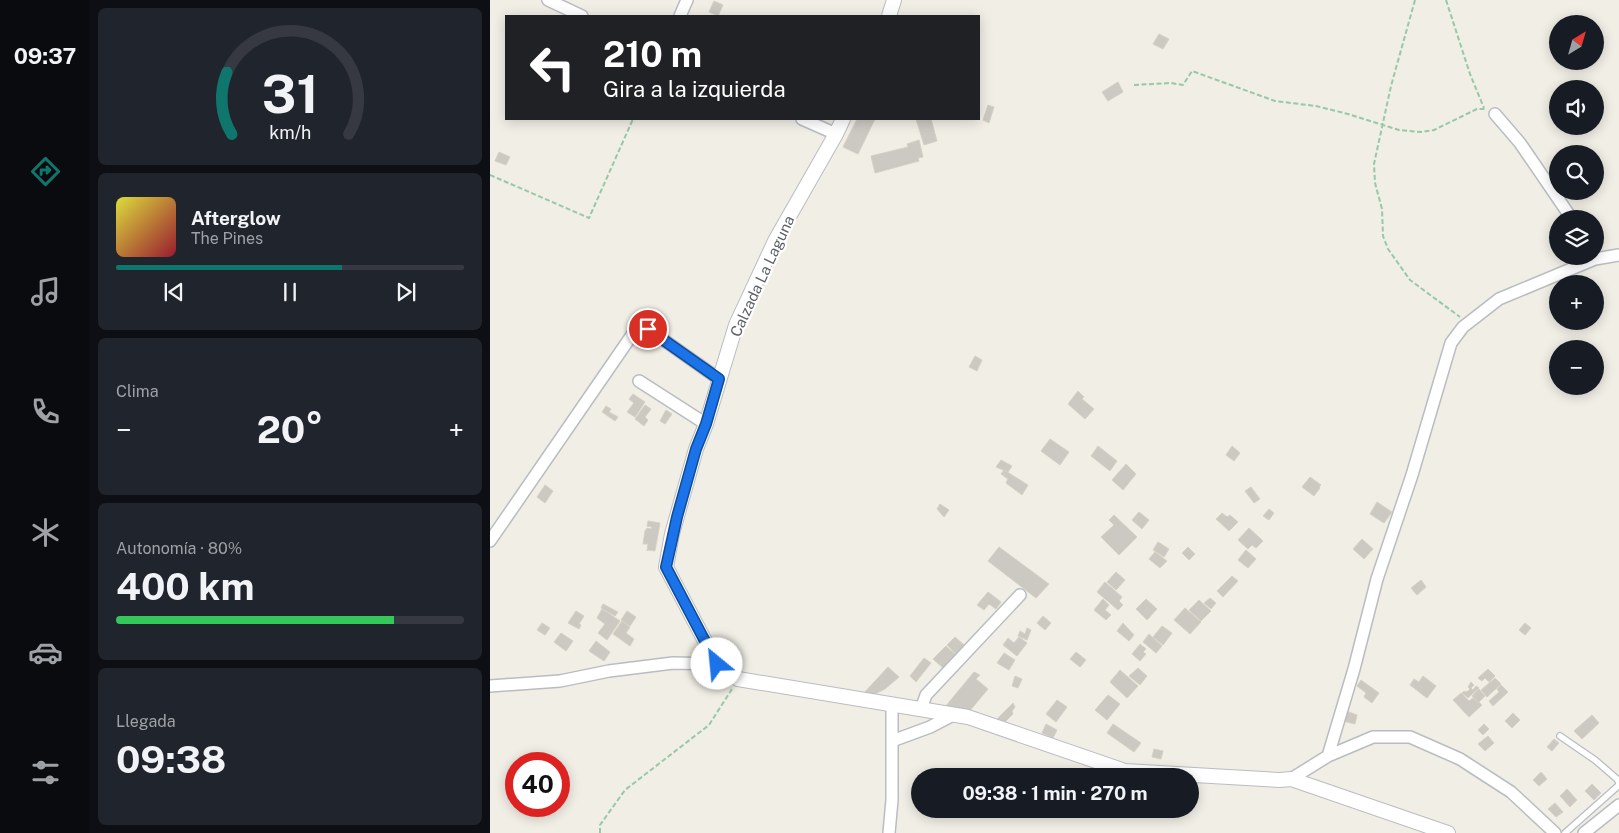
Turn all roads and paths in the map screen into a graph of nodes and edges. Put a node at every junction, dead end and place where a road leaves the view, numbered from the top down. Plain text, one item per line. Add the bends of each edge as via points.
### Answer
1 (548, 0) edge
2 (687, 0) edge
3 (894, 0) edge
4 (1415, 0) edge
5 (1446, 0) edge
6 (580, 15) edge
7 (680, 15) edge
8 (889, 15) edge
9 (1134, 85) dead end
10 (1484, 108) junction
11 (1495, 114) joint
12 (633, 120) edge
13 (804, 120) edge
14 (843, 120) edge
15 (1383, 124) junction
16 (836, 134) junction
17 (490, 175) edge
18 (1566, 210) edge
19 (1619, 254) edge
20 (1604, 256) edge
21 (1578, 265) edge
22 (1468, 323) junction
23 (719, 379) junction
24 (639, 381) dead end
25 (706, 424) junction
26 (490, 541) edge
27 (1020, 595) dead end
28 (717, 664) junction
29 (738, 679) junction
30 (490, 686) edge
31 (892, 706) junction
32 (921, 709) junction
33 (953, 715) junction
34 (1560, 736) dead end
35 (892, 741) junction
36 (1328, 756) junction
37 (1291, 779) junction
38 (1619, 782) edge
39 (1619, 805) edge
40 (600, 833) edge
41 (889, 833) edge
42 (1448, 833) edge
43 (1555, 833) edge
44 (1565, 833) edge
45 (1584, 833) edge

1 - 6 street
2 - 7 street
3 - 8 street
4 - 15 path
5 - 10 path
9 - 15 path via 1171,82 1183,85 1192,72 1275,101 1316,106
10 - 11 path
10 - 15 path via 1422,132 1399,130
11 - 18 street via 1520,143
12 - 17 path via 589,218
13 - 16 street
14 - 16 street, Calzada La Laguna
15 - 22 path via 1374,164 1388,249 1410,280
16 - 23 street, Calzada La Laguna via 775,241 736,325
19 - 20 street
21 - 22 street via 1499,299
22 - 36 street via 1451,343 1412,476 1377,579
23 - 25 street, Calzada La Laguna
23 - 26 street via 648,329 639,328
24 - 25 street
25 - 28 street, Calzada La Laguna via 672,534 666,567
27 - 32 street via 926,695
28 - 29 street
28 - 30 street via 674,663 560,681
29 - 31 street
29 - 40 path via 709,725 625,790 600,825
31 - 32 street
31 - 35 street
32 - 33 street
33 - 35 street
33 - 37 street via 968,717 1125,771
34 - 38 lane via 1595,760
35 - 41 street
36 - 37 street
36 - 43 street via 1374,737 1410,737 1468,763 1511,792
37 - 42 street
38 - 44 lane
39 - 45 street

